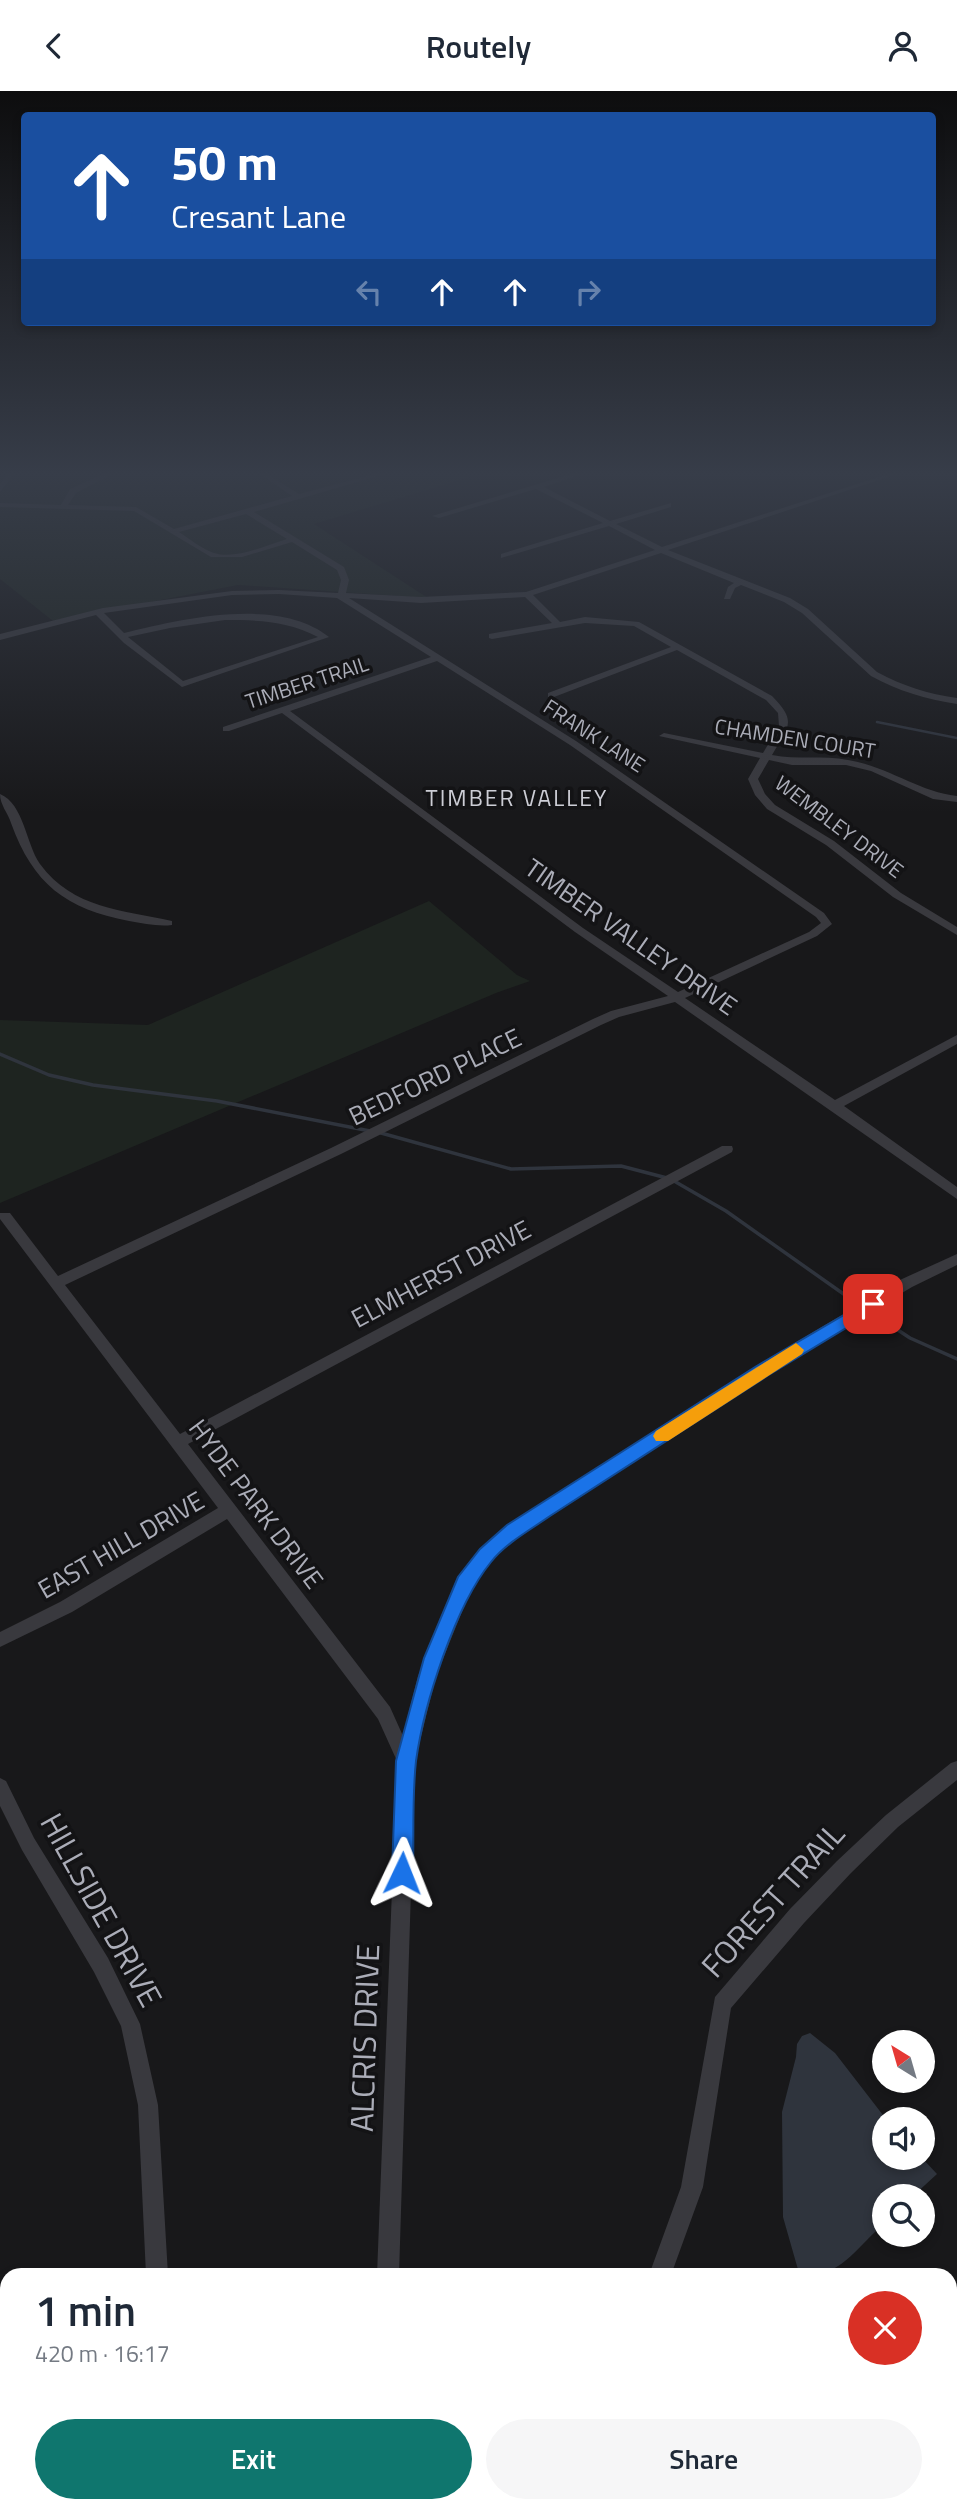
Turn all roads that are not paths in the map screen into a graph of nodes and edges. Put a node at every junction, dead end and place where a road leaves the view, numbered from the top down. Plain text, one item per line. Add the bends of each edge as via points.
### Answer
1 (343, 587) edge
2 (548, 587) edge
3 (732, 587) edge
4 (755, 587) edge
5 (527, 594) junction
6 (341, 597) junction
7 (727, 597) dead end
8 (98, 612) junction
9 (558, 624) junction
10 (121, 636) junction
11 (492, 636) dead end
12 (0, 637) edge
13 (678, 647) junction
14 (439, 658) junction
15 (551, 695) dead end
16 (957, 701) edge
17 (283, 710) junction
18 (226, 729) dead end
19 (664, 736) dead end
20 (766, 757) junction
21 (0, 797) edge
22 (957, 799) edge
23 (821, 915) joint
24 (169, 923) dead end
25 (957, 932) edge
26 (676, 998) junction
27 (957, 1039) edge
28 (835, 1106) junction
29 (727, 1149) dead end
30 (957, 1195) edge
31 (5, 1216) dead end
32 (957, 1259) edge
33 (56, 1283) junction
34 (179, 1442) junction
35 (228, 1510) junction
36 (0, 1640) edge
37 (406, 1761) junction
38 (957, 1769) edge
39 (0, 1787) edge
40 (157, 2268) edge
41 (388, 2268) edge
42 (663, 2268) edge

1 - 6 street
2 - 5 street
3 - 7 street
4 - 16 street via 805,611 886,681 917,695
5 - 6 street via 421,600
5 - 9 street
6 - 8 street via 232,593
6 - 14 street, FRANK LANE
8 - 10 street
8 - 12 street
9 - 11 street, WEMBLEY DRIVE
9 - 13 street, WEMBLEY DRIVE via 585,619 636,624
10 - 10 street via 182,684 325,637 291,621 265,618 178,624
13 - 15 street
13 - 20 street, WEMBLEY DRIVE via 769,698 783,712 784,726
14 - 17 street, TIMBER TRAIL
14 - 23 street, FRANK LANE via 573,743
17 - 18 street, TIMBER TRAIL
17 - 26 street, TIMBER VALLEY DRIVE
19 - 20 street, CHAMDEN COURT
20 - 22 street, CHAMDEN COURT via 846,762 874,769 937,797
20 - 25 street, WEMBLEY DRIVE via 753,779 771,807
21 - 24 street via 30,857 63,892 111,915
23 - 26 street, BEDFORD PLACE via 827,924 813,934
26 - 28 street, TIMBER VALLEY DRIVE
26 - 33 street, BEDFORD PLACE via 597,1022
27 - 28 street
28 - 30 street, TIMBER VALLEY DRIVE
29 - 34 street, ELMHERST DRIVE
31 - 33 street, HYDE PARK DRIVE
32 - 37 street via 907,1283 761,1371 514,1531 486,1554 465,1583 434,1658
33 - 34 street, HYDE PARK DRIVE
34 - 35 street, HYDE PARK DRIVE
35 - 36 street, EAST HILL DRIVE via 66,1607
35 - 37 street, HYDE PARK DRIVE via 384,1713
37 - 41 street, ALCRIS DRIVE
38 - 42 street, FOREST TRAIL via 844,1867 722,2004 692,2187
39 - 40 street, HILLSIDE DRIVE via 131,2024 148,2105

